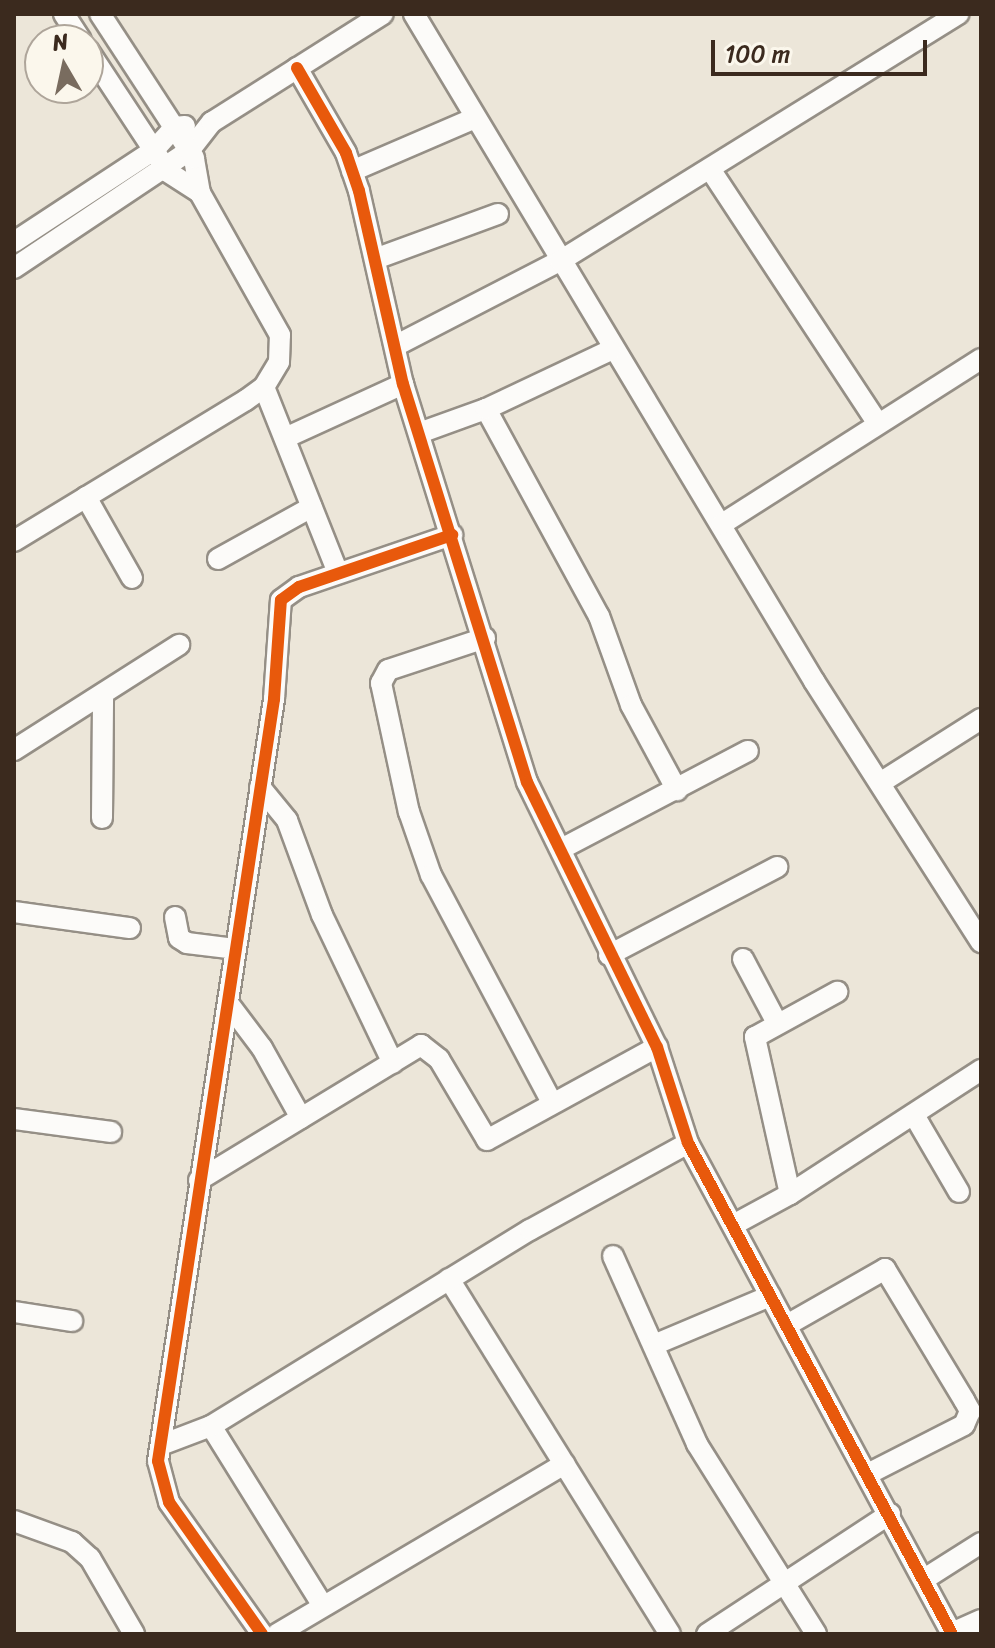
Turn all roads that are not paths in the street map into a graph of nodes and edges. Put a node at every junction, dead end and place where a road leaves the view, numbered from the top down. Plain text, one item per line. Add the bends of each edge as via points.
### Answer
1 (100, 14) edge
2 (383, 14) edge
3 (414, 14) edge
4 (959, 14) edge
5 (297, 68) junction
6 (104, 75) edge
7 (143, 79) junction
8 (118, 96) junction
9 (475, 118) junction
10 (212, 122) junction
11 (175, 127) junction
12 (189, 151) junction
13 (160, 158) junction
14 (710, 169) junction
15 (352, 171) junction
16 (200, 193) junction
17 (498, 214) dead end
18 (14, 242) edge
19 (375, 259) junction
20 (560, 261) junction
21 (14, 268) edge
22 (395, 346) junction
23 (611, 350) junction
24 (981, 359) edge
25 (403, 384) junction
26 (264, 387) junction
27 (486, 409) junction
28 (878, 424) junction
29 (422, 432) junction
30 (285, 438) junction
31 (86, 497) junction
32 (312, 507) junction
33 (722, 524) junction
34 (452, 535) junction
35 (14, 541) edge
36 (218, 559) dead end
37 (338, 573) junction
38 (132, 578) dead end
39 (485, 638) junction
40 (179, 645) dead end
41 (103, 694) junction
42 (981, 719) edge
43 (14, 750) edge
44 (748, 751) dead end
45 (880, 783) junction
46 (260, 787) junction
47 (677, 790) junction
48 (102, 818) dead end
49 (561, 849) junction
50 (777, 867) dead end
51 (14, 912) edge
52 (175, 917) dead end
53 (130, 928) dead end
54 (981, 942) edge
55 (235, 949) junction
56 (609, 955) junction
57 (743, 959) dead end
58 (837, 992) dead end
59 (228, 1003) junction
60 (777, 1023) junction
61 (657, 1047) junction
62 (393, 1063) junction
63 (981, 1070) edge
64 (552, 1103) junction
65 (914, 1115) junction
66 (301, 1118) junction
67 (14, 1119) edge
68 (111, 1132) dead end
69 (688, 1143) junction
70 (199, 1180) junction
71 (959, 1192) dead end
72 (790, 1194) junction
73 (733, 1225) junction
74 (613, 1256) dead end
75 (449, 1279) junction
76 (770, 1296) junction
77 (14, 1312) edge
78 (72, 1321) dead end
79 (787, 1325) junction
80 (656, 1344) junction
81 (167, 1420) junction
82 (211, 1426) junction
83 (189, 1433) junction
84 (161, 1445) junction
85 (564, 1464) junction
86 (868, 1474) junction
87 (890, 1514) junction
88 (14, 1521) edge
89 (981, 1543) edge
90 (926, 1578) junction
91 (783, 1588) junction
92 (323, 1606) junction
93 (981, 1620) edge
94 (134, 1634) edge
95 (262, 1634) edge
96 (277, 1634) edge
97 (670, 1634) edge
98 (707, 1634) edge
99 (816, 1634) edge
100 (952, 1634) edge

1 - 7 street
2 - 5 street
3 - 9 street
4 - 14 street
5 - 10 street
5 - 15 street
6 - 8 street
7 - 8 street
7 - 11 street
8 - 13 street
9 - 15 street
9 - 20 street
10 - 11 street
10 - 12 street
11 - 12 street
11 - 13 street
12 - 13 street
12 - 16 street
13 - 16 street via 175,181
13 - 18 street
13 - 21 street
14 - 20 street
14 - 28 street
15 - 19 street
16 - 26 street via 280,335 279,362
17 - 19 street
19 - 22 street
20 - 22 street
20 - 23 street
22 - 25 street
23 - 27 street
23 - 33 street
24 - 28 street
25 - 29 street
25 - 30 street
26 - 30 street
26 - 31 street
27 - 29 street
27 - 47 street via 599,616 631,705
28 - 33 street
29 - 34 street
30 - 32 street
31 - 35 street
31 - 38 street
32 - 36 street
32 - 37 street
33 - 45 street
34 - 37 street
34 - 39 street
37 - 46 street via 299,587 281,600
39 - 49 street via 518,758
39 - 64 street via 388,670 381,683 409,812 431,875
40 - 41 street
41 - 43 street
41 - 48 street
42 - 45 street
44 - 47 street
45 - 54 street
46 - 55 street
46 - 62 street via 287,820 322,915
47 - 49 street
49 - 56 street
50 - 56 street
51 - 53 street
52 - 55 street via 179,938 187,943
55 - 59 street
56 - 61 street
57 - 60 street
58 - 60 street
59 - 66 street via 262,1048
59 - 70 street
60 - 72 street via 755,1040
61 - 64 street
61 - 69 street
62 - 64 street via 415,1048 430,1047 487,1140
62 - 66 street
63 - 65 street
65 - 71 street
65 - 72 street
66 - 70 street
67 - 68 street
69 - 73 street
69 - 75 street
70 - 81 street
72 - 73 street
73 - 76 street
74 - 80 street
75 - 82 street
75 - 85 street
76 - 79 street
76 - 80 street
77 - 78 street
79 - 86 street
79 - 86 street via 885,1269 970,1411 964,1425
80 - 91 street via 697,1444
81 - 83 street
81 - 84 street
82 - 83 street
82 - 92 street
83 - 84 street
84 - 95 street via 158,1471 169,1502
85 - 92 street
85 - 97 street
86 - 87 street
87 - 90 street
87 - 91 street
88 - 94 street via 72,1542 90,1558
89 - 90 street
90 - 100 street
91 - 98 street
91 - 99 street
92 - 96 street
93 - 100 street

